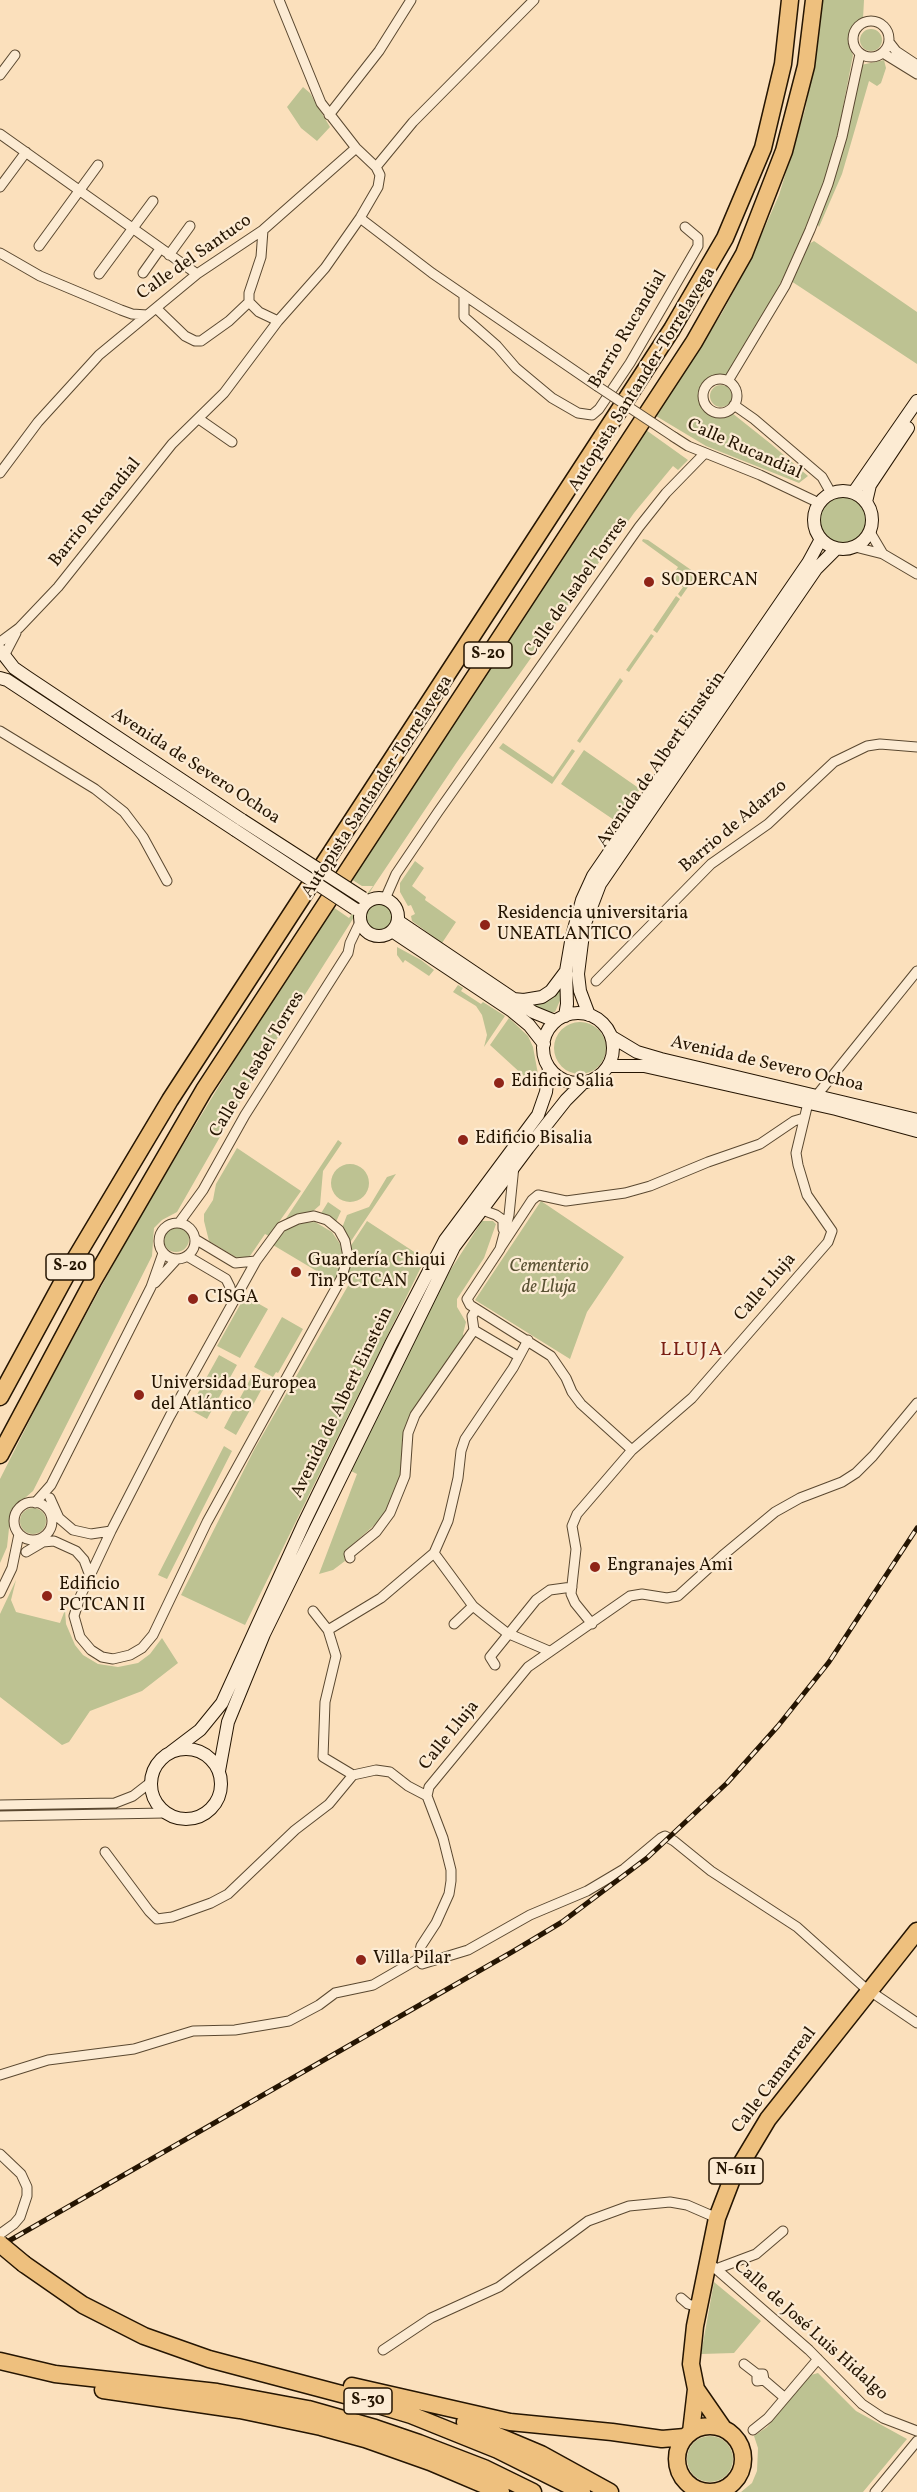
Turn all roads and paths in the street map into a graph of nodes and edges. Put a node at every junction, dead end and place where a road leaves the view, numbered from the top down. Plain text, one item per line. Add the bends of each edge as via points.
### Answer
1 (279, 0) edge
2 (411, 0) edge
3 (534, 0) edge
4 (790, 0) edge
5 (813, 0) edge
6 (889, 42) junction
7 (883, 53) junction
8 (860, 54) junction
9 (15, 55) dead end
10 (917, 64) edge
11 (917, 74) edge
12 (0, 75) edge
13 (328, 115) junction
14 (0, 134) edge
15 (356, 148) junction
16 (26, 152) junction
17 (98, 165) dead end
18 (376, 167) junction
19 (0, 187) edge
20 (79, 190) junction
21 (153, 201) dead end
22 (360, 218) junction
23 (190, 226) dead end
24 (685, 227) dead end
25 (132, 229) junction
26 (263, 230) junction
27 (39, 246) dead end
28 (160, 249) junction
29 (0, 254) edge
30 (169, 255) junction
31 (142, 273) dead end
32 (99, 274) dead end
33 (197, 274) junction
34 (464, 296) junction
35 (249, 302) junction
36 (156, 308) junction
37 (147, 315) junction
38 (278, 321) junction
39 (728, 381) junction
40 (597, 386) joint
41 (917, 401) edge
42 (734, 405) junction
43 (917, 415) edge
44 (199, 419) junction
45 (232, 442) dead end
46 (705, 453) junction
47 (0, 473) edge
48 (854, 492) junction
49 (831, 494) junction
50 (866, 502) junction
51 (819, 503) junction
52 (870, 532) junction
53 (821, 540) junction
54 (855, 547) junction
55 (836, 549) junction
56 (883, 554) junction
57 (917, 574) edge
58 (19, 628) junction
59 (0, 642) edge
60 (3, 654) edge
61 (0, 673) edge
62 (0, 678) edge
63 (0, 730) edge
64 (917, 747) edge
65 (238, 825) junction
66 (166, 881) dead end
67 (365, 899) junction
68 (385, 899) junction
69 (358, 914) junction
70 (395, 926) junction
71 (566, 971) junction
72 (917, 971) edge
73 (596, 981) dead end
74 (512, 999) junction
75 (589, 1015) junction
76 (560, 1018) junction
77 (612, 1037) junction
78 (544, 1044) junction
79 (609, 1066) junction
80 (549, 1068) junction
81 (583, 1083) junction
82 (813, 1099) junction
83 (804, 1118) junction
84 (917, 1120) edge
85 (917, 1131) edge
86 (145, 1140) junction
87 (514, 1166) junction
88 (480, 1209) junction
89 (179, 1223) junction
90 (503, 1235) junction
91 (195, 1239) junction
92 (500, 1249) junction
93 (163, 1253) junction
94 (187, 1257) junction
95 (176, 1260) junction
96 (256, 1261) junction
97 (151, 1287) junction
98 (233, 1302) junction
99 (476, 1310) junction
100 (474, 1330) junction
101 (528, 1340) junction
102 (518, 1356) junction
103 (0, 1381) edge
104 (0, 1397) edge
105 (917, 1404) edge
106 (632, 1450) junction
107 (0, 1456) edge
108 (51, 1485) junction
109 (50, 1498) junction
110 (35, 1503) junction
111 (49, 1512) junction
112 (111, 1531) junction
113 (19, 1534) junction
114 (32, 1540) junction
115 (26, 1552) junction
116 (434, 1553) junction
117 (350, 1558) dead end
118 (12, 1568) junction
119 (90, 1576) junction
120 (572, 1587) junction
121 (0, 1593) edge
122 (473, 1605) junction
123 (313, 1611) dead end
124 (454, 1624) dead end
125 (592, 1624) junction
126 (328, 1630) junction
127 (510, 1634) junction
128 (549, 1651) junction
129 (495, 1665) dead end
130 (171, 1752) junction
131 (219, 1771) junction
132 (353, 1775) junction
133 (151, 1782) junction
134 (427, 1796) junction
135 (0, 1805) edge
136 (165, 1813) junction
137 (0, 1816) edge
138 (105, 1852) dead end
139 (917, 1931) edge
140 (418, 1959) junction
141 (869, 1991) junction
142 (917, 2023) edge
143 (0, 2075) edge
144 (0, 2154) edge
145 (717, 2218) junction
146 (783, 2231) dead end
147 (0, 2234) edge
148 (0, 2244) edge
149 (711, 2265) junction
150 (681, 2298) dead end
151 (698, 2307) junction
152 (144, 2336) junction
153 (383, 2350) dead end
154 (818, 2359) junction
155 (0, 2364) edge
156 (744, 2364) dead end
157 (359, 2388) junction
158 (696, 2389) junction
159 (785, 2398) junction
160 (723, 2428) junction
161 (753, 2430) dead end
162 (917, 2431) edge
163 (688, 2434) junction
164 (917, 2441) edge
165 (380, 2444) junction
166 (687, 2487) edge
167 (476, 2492) edge
168 (501, 2492) edge
169 (533, 2492) edge
170 (582, 2492) edge
171 (610, 2492) edge
172 (875, 2492) edge

1 - 13 street
2 - 13 street via 379,51
3 - 18 street via 413,122
4 - 86 highway, Autopista Santander-Torrelavega / S-20 via 783,64 763,148 725,238 672,329
5 - 107 highway, Autopista Santander-Torrelavega / S-20 via 806,66 784,151 744,254 694,342 204,1090 93,1281
6 - 7 street
6 - 8 street via 883,26 865,22 853,37
6 - 10 street
7 - 8 street via 870,58
7 - 11 street
8 - 39 street via 842,137 810,230 785,286
9 - 12 street
13 - 15 street
14 - 16 street
15 - 18 street
15 - 26 street, Calle del Santuco
16 - 19 street
16 - 20 street
17 - 20 street
18 - 22 street, Barrio Rucandial via 380,181
20 - 25 street
20 - 27 street
21 - 25 street
22 - 34 street, Barrio Rucandial
22 - 38 street, Barrio Rucandial via 325,268
23 - 30 street
24 - 34 street, Barrio Rucandial via 698,238 698,246 636,355 592,415 578,413 552,398 516,368 464,317
25 - 28 street
25 - 32 street
26 - 33 street, Calle del Santuco
26 - 35 street via 261,257
28 - 30 street
28 - 31 street
29 - 37 street, Calle del Santuco via 40,276 121,310
30 - 33 street
33 - 36 street, Calle del Santuco
34 - 40 street, Barrio Rucandial
35 - 36 street via 201,341 185,336
35 - 38 street
36 - 37 street, Calle del Santuco
37 - 47 street via 99,355 38,422
38 - 44 street, Barrio Rucandial via 224,393
39 - 42 street via 736,389
39 - 42 street via 711,382 704,398 710,409 719,412
40 - 46 street, Calle Rucandial, bridge
41 - 48 main road
42 - 49 street via 822,477
43 - 50 main road via 870,485
44 - 45 street
44 - 58 street, Barrio Rucandial via 172,444 58,587
46 - 51 street, Calle Rucandial
46 - 68 street, Calle de Isabel Torres via 639,528 438,812 396,874
48 - 49 main road
48 - 50 main road
49 - 51 main road
50 - 52 main road via 873,518
51 - 53 main road via 814,522
52 - 54 main road
52 - 56 street
53 - 55 main road
53 - 71 main road, Avenida de Albert Einstein via 598,867 575,921
54 - 55 main road
54 - 56 street
55 - 75 main road, Avenida de Albert Einstein via 816,569 600,884 584,926 578,974
56 - 57 street
58 - 59 street, Barrio Rucandial
58 - 60 street, Barrio Rucandial
60 - 61 main road via 5,664
60 - 65 main road, Avenida de Severo Ochoa via 27,678
62 - 65 main road, Avenida de Severo Ochoa
63 - 66 street via 95,789 124,812 143,837
64 - 73 street, Barrio de Adarzo via 867,746 834,762 768,824 711,864
65 - 67 main road, Avenida de Severo Ochoa, bridge
65 - 69 main road, Avenida de Severo Ochoa, bridge
67 - 68 main road
67 - 69 main road
68 - 70 main road via 394,905
69 - 70 main road via 372,935 385,935
69 - 89 street, Calle de Isabel Torres via 348,953
70 - 74 main road
70 - 78 main road via 512,1011
71 - 74 main road, Avenida de Albert Einstein via 542,997
71 - 76 main road, Avenida de Albert Einstein via 567,1004
72 - 82 street
74 - 76 main road via 533,1012
75 - 76 main road
75 - 77 main road via 602,1023
76 - 78 main road
77 - 79 main road
77 - 82 main road, Avenida de Severo Ochoa via 637,1052
78 - 80 main road
79 - 81 main road via 597,1078
79 - 82 main road, Avenida de Severo Ochoa via 644,1066
80 - 81 main road via 566,1081
80 - 130 main road, Avenida de Albert Einstein via 538,1115 445,1239 396,1334 222,1703 200,1730
81 - 87 main road, Avenida de Albert Einstein
82 - 83 street, Calle Lluja
82 - 84 main road, Avenida de Severo Ochoa
82 - 85 main road, Avenida de Severo Ochoa
83 - 92 street via 760,1144 650,1186 566,1201 538,1195
83 - 106 street, Calle Lluja via 796,1153 798,1165 807,1195 832,1231 828,1242 692,1398
86 - 103 highway
86 - 104 highway, Autopista Santander-Torrelavega / S-20
87 - 88 main road, Avenida de Albert Einstein
87 - 90 street
88 - 90 street via 502,1221
88 - 131 main road, Avenida de Albert Einstein via 435,1283 264,1634 228,1722
89 - 91 street via 191,1230
89 - 93 street via 160,1233 158,1240
90 - 92 street
91 - 94 street
91 - 96 street via 235,1263
92 - 99 street via 467,1299
93 - 95 street
93 - 97 street
94 - 95 street
94 - 98 street via 226,1279
95 - 97 street
96 - 98 street
96 - 119 street via 281,1227 314,1216 339,1230 348,1249 341,1279 207,1522 153,1635 142,1648 114,1659 102,1657 80,1637 74,1616
97 - 108 street
98 - 112 street
99 - 100 street via 472,1316
99 - 101 street
100 - 102 street
100 - 117 street via 415,1415 408,1433 405,1476 390,1513 376,1532 349,1554
101 - 102 street
101 - 106 street via 551,1356 581,1404
102 - 116 street via 465,1439 448,1521
105 - 125 street, Calle Lluja via 856,1473 775,1512 678,1596 634,1594
106 - 120 street, Calle Lluja via 582,1506 572,1526 576,1549
108 - 109 street
108 - 110 street
109 - 111 street
109 - 112 street via 59,1518 73,1530 92,1534
110 - 111 street
110 - 113 street via 24,1505 16,1514
111 - 114 street via 52,1522 48,1533
112 - 119 street
113 - 114 street
113 - 118 street
114 - 115 street
115 - 118 street
115 - 119 street via 43,1542 54,1541 75,1551 84,1560
116 - 122 street
116 - 126 street via 381,1598
118 - 121 street
120 - 125 street, Calle Lluja via 575,1603
120 - 127 street via 541,1595
122 - 124 street
122 - 127 street
123 - 126 street
125 - 128 street, Calle Lluja
126 - 132 street via 336,1662 325,1702 322,1754
127 - 128 street
127 - 129 street via 490,1657
128 - 134 street, Calle Lluja via 517,1680 429,1787
130 - 131 main road via 199,1751
130 - 133 main road via 158,1764
131 - 136 main road via 221,1789 211,1809 187,1819
132 - 134 street via 376,1770 390,1772
132 - 138 street via 329,1804 295,1830 228,1894 172,1917 157,1919
133 - 135 street via 133,1796 115,1803
133 - 136 main road via 155,1800
134 - 140 street, Calle Lluja via 443,1838 451,1881 449,1894
136 - 137 street
139 - 141 highway, Calle Camarreal / N-611
140 - 141 street via 422,1964 468,1950 530,1915 587,1891 624,1869 661,1838 670,1838 711,1871 797,1927
140 - 143 street via 373,1985 335,1993 288,2021 235,2030 193,2031 134,2049 48,2060
141 - 142 street
141 - 145 highway, Calle Camarreal / N-611 via 758,2134 732,2179
144 - 147 street via 21,2174 27,2187 20,2217
145 - 149 highway, Calle Camarreal / N-611
145 - 153 street via 687,2205 643,2202 588,2221 499,2287 431,2318
146 - 149 street, Calle de José Luis Hidalgo via 756,2254
148 - 152 highway, S-30, bridge via 82,2305
149 - 151 highway, Calle Camarreal / N-611
149 - 154 street, Calle de José Luis Hidalgo
150 - 151 street
151 - 158 highway, Calle Camarreal / N-611 via 691,2352
152 - 157 highway
152 - 170 highway, S-30 via 210,2359 411,2415 498,2450
154 - 159 street
154 - 162 street, Calle de José Luis Hidalgo via 862,2404 883,2418
155 - 165 highway via 67,2384 279,2417
155 - 169 highway, S-30 via 217,2392 308,2409 419,2443
156 - 159 street
157 - 163 highway via 510,2422 657,2439
157 - 171 highway via 495,2434
158 - 160 highway, N-611
158 - 163 highway, N-611
159 - 161 street
160 - 163 highway via 704,2426
160 - 166 highway, N-611 via 741,2448 738,2476 714,2492
163 - 166 highway, N-611 via 677,2461
164 - 172 street
165 - 167 highway
165 - 168 highway

